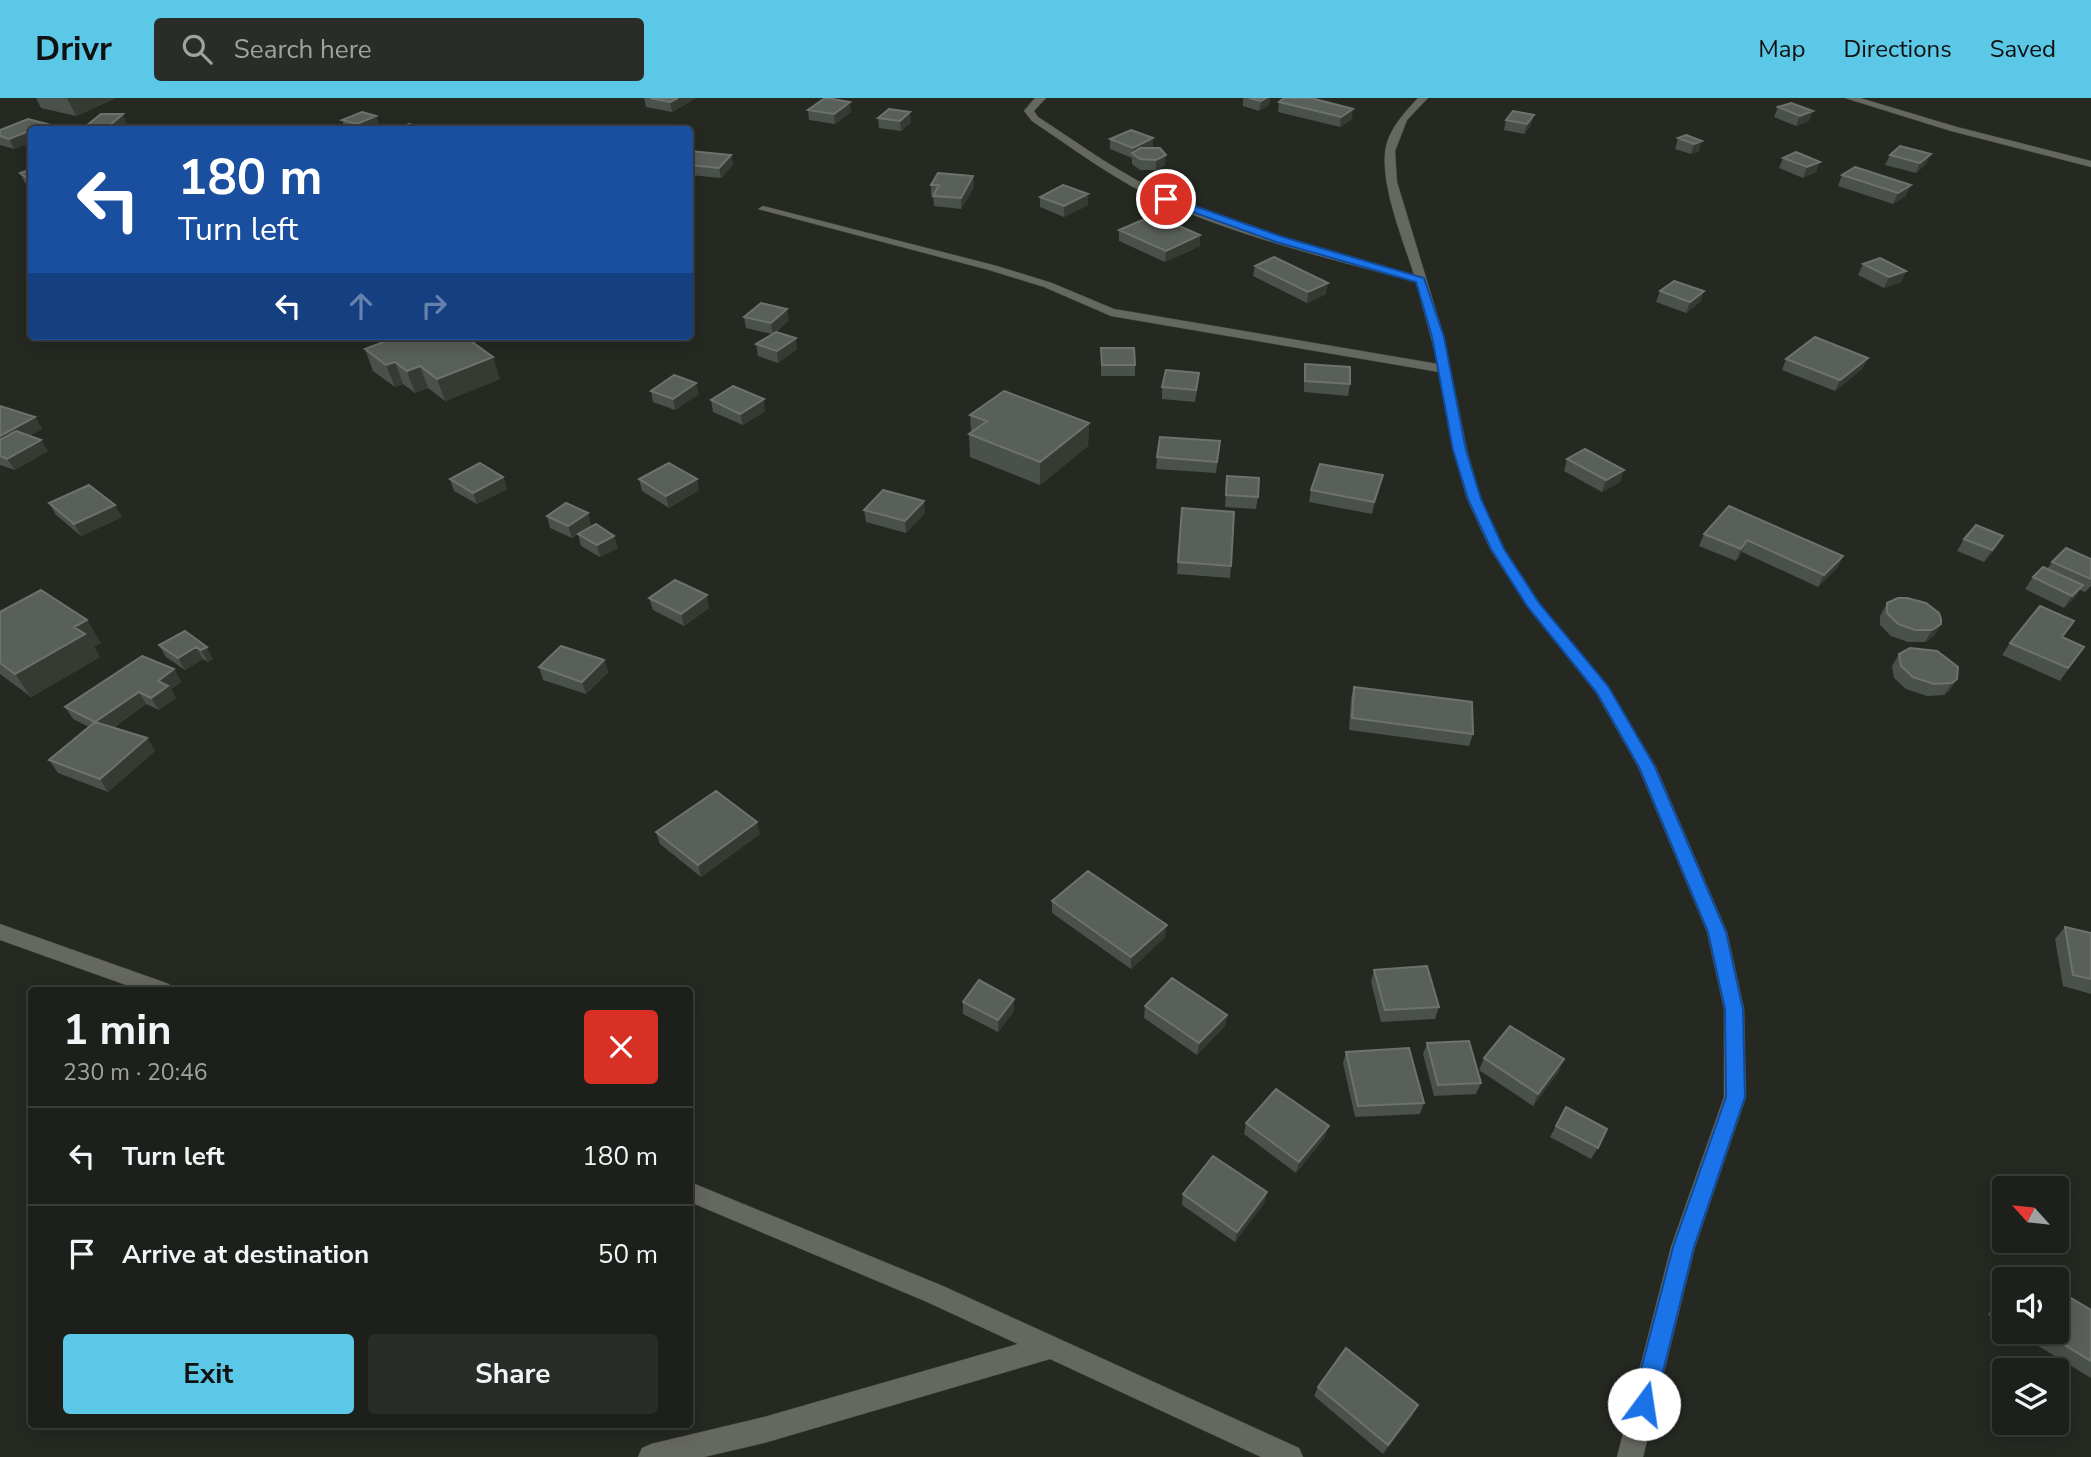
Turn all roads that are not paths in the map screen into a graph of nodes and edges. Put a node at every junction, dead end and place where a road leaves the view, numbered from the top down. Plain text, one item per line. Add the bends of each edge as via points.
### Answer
1 (1041, 98) edge
2 (1423, 98) edge
3 (1850, 98) edge
4 (2091, 164) edge
5 (764, 209) dead end
6 (1420, 281) junction
7 (1445, 369) junction
8 (0, 932) edge
9 (154, 987) edge
10 (693, 1193) edge
11 (1050, 1347) junction
12 (651, 1457) edge
13 (1290, 1457) edge
14 (1630, 1457) edge

1 - 6 street via 1029,111 1035,119 1128,180 1166,199 1279,240
2 - 6 street via 1403,119 1390,151 1392,182
3 - 4 street
5 - 7 street via 993,268 1111,312
6 - 7 street
7 - 14 street via 1460,450 1497,549 1602,690 1647,767 1717,932 1734,1009 1735,1097 1683,1247
8 - 9 street
10 - 11 street
11 - 12 street via 764,1430
11 - 13 street

